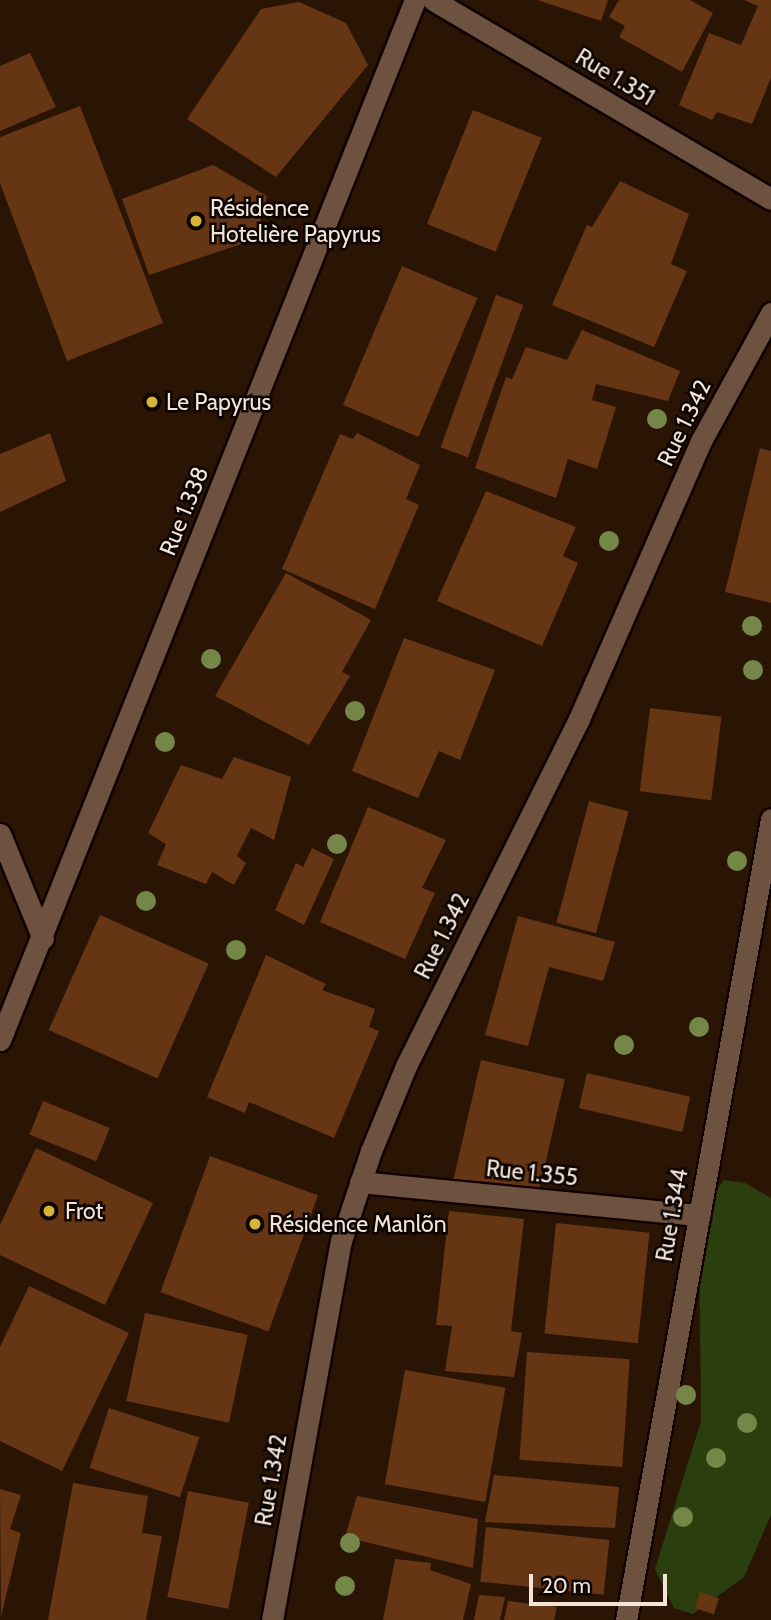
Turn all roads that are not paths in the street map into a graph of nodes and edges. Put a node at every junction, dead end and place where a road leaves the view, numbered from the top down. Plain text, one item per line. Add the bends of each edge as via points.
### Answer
1 (415, 0) edge
2 (433, 0) edge
3 (771, 199) edge
4 (771, 313) edge
5 (771, 819) edge
6 (0, 834) edge
7 (43, 939) junction
8 (0, 1040) edge
9 (360, 1182) junction
10 (699, 1215) junction
11 (272, 1620) edge
12 (626, 1620) edge

1 - 7 street, Rue 1.338
2 - 3 street, Rue 1.351
4 - 9 street, Rue 1.342 via 701,442 579,719 406,1066
5 - 10 street, Rue 1.344
6 - 7 street
7 - 8 street, Rue 1.338
9 - 10 street, Rue 1.355
9 - 11 street, Rue 1.342 via 341,1241
10 - 12 street, Rue 1.344

